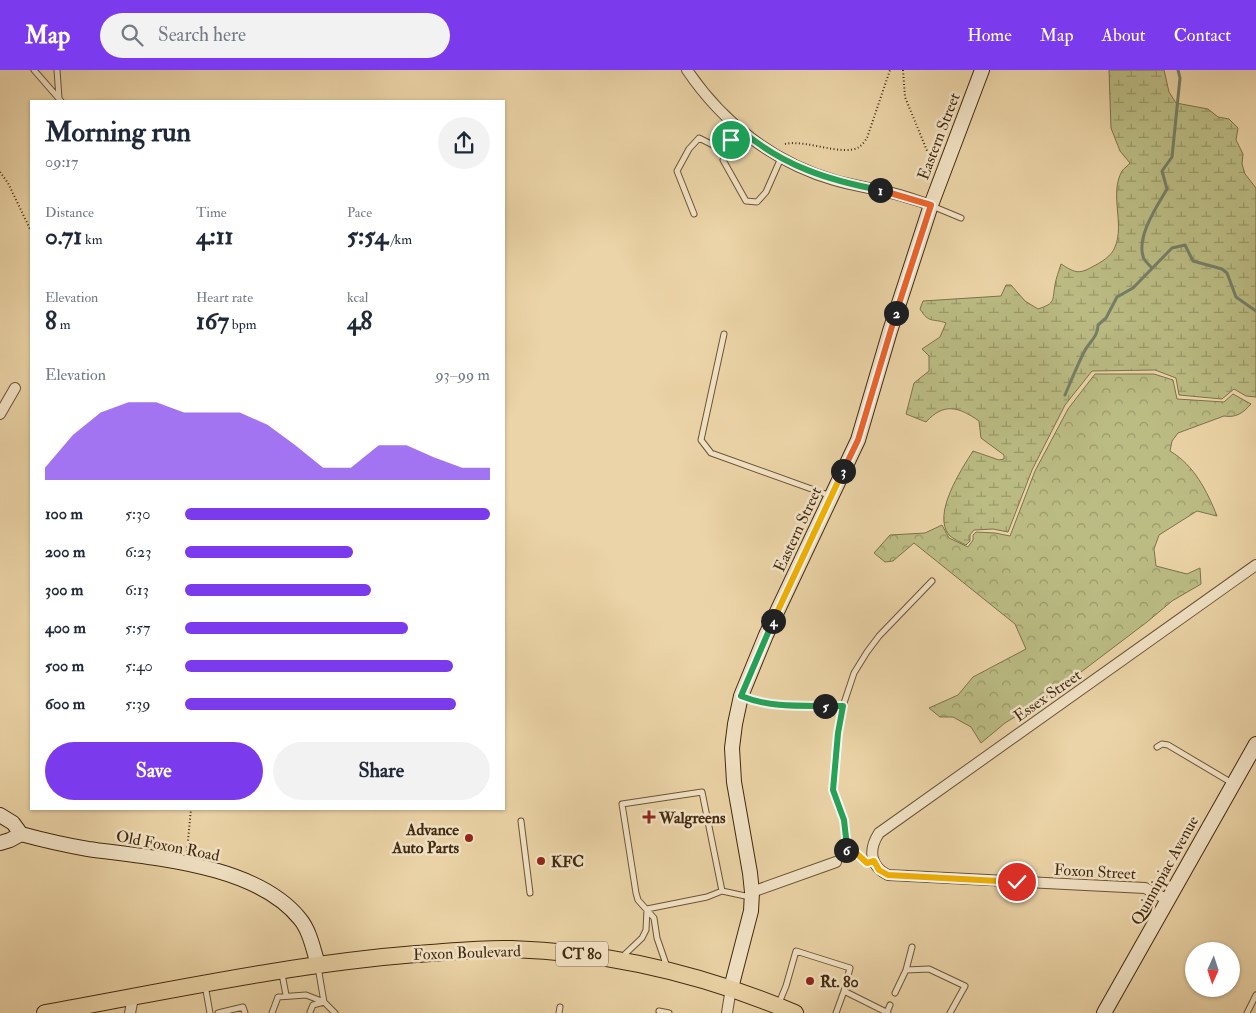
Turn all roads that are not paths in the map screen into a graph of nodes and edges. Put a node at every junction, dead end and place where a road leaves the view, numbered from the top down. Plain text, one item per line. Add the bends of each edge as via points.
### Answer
1 (34, 70) edge
2 (57, 70) edge
3 (687, 70) edge
4 (982, 70) edge
5 (60, 100) edge
6 (742, 131) junction
7 (725, 151) junction
8 (781, 158) junction
9 (931, 205) junction
10 (694, 214) dead end
11 (962, 218) dead end
12 (724, 334) dead end
13 (15, 388) dead end
14 (0, 414) edge
15 (831, 496) junction
16 (1256, 564) edge
17 (932, 581) dead end
18 (741, 696) junction
19 (843, 706) junction
20 (1256, 744) edge
21 (1157, 747) dead end
22 (1233, 784) junction
23 (0, 815) edge
24 (521, 821) dead end
25 (21, 834) junction
26 (0, 843) edge
27 (874, 861) joint
28 (836, 862) joint
29 (722, 891) junction
30 (530, 893) dead end
31 (751, 895) junction
32 (1168, 900) junction
33 (647, 909) junction
34 (912, 947) dead end
35 (619, 960) junction
36 (318, 964) junction
37 (906, 970) junction
38 (282, 971) junction
39 (668, 971) junction
40 (205, 984) junction
41 (732, 988) junction
42 (844, 991) junction
43 (895, 994) dead end
44 (286, 995) junction
45 (1256, 995) edge
46 (324, 1002) junction
47 (132, 1005) edge
48 (890, 1005) dead end
49 (560, 1007) dead end
50 (776, 1009) edge
51 (244, 1010) edge
52 (659, 1011) dead end
53 (310, 1012) dead end
54 (45, 1013) edge
55 (210, 1013) edge
56 (218, 1013) edge
57 (272, 1013) edge
58 (335, 1013) edge
59 (559, 1013) edge
60 (669, 1013) edge
61 (727, 1013) edge
62 (795, 1013) edge
63 (836, 1013) edge
64 (887, 1013) edge
65 (950, 1013) edge
66 (1104, 1013) edge
67 (1247, 1013) edge

1 - 5 lane
2 - 5 lane
3 - 6 street via 713,104
4 - 9 street, Eastern Street
6 - 7 lane via 731,140
6 - 8 street
7 - 8 lane via 723,160 746,201 757,202 766,192
7 - 10 lane via 699,138 677,171
8 - 9 street via 834,180
9 - 11 lane
9 - 15 street, Eastern Street via 858,440
12 - 15 lane via 701,440 711,454
13 - 14 street
15 - 18 street, Eastern Street
16 - 27 street, Essex Street via 879,833 873,843
17 - 19 lane via 878,636 854,673
18 - 19 lane via 758,703
18 - 31 street, Eastern Street via 732,748
19 - 28 lane via 833,790 844,820 847,847
20 - 22 street, Quinnipiac Avenue
21 - 22 lane via 1168,745
22 - 32 street, Quinnipiac Avenue
23 - 25 street via 13,823
24 - 30 lane
25 - 26 street
25 - 36 street, Old Foxon Road via 65,845 187,863 237,878 273,896 301,920
27 - 32 street, Foxon Street via 879,870 888,875 1145,888
28 - 31 street
29 - 31 lane
29 - 33 lane
29 - 33 lane via 702,792 622,804 636,893
31 - 41 street, Eastern Street via 751,911
32 - 66 street, Quinnipiac Avenue
33 - 35 lane via 646,930 642,938
33 - 39 lane via 654,918
34 - 37 lane
35 - 36 main road, Foxon Boulevard / CT 80 via 494,949
35 - 39 main road, Foxon Boulevard / CT 80
36 - 38 main road, Foxon Boulevard / CT 80
36 - 46 lane
37 - 43 lane
37 - 65 lane via 929,969 965,986
38 - 40 main road, Foxon Boulevard / CT 80
38 - 44 lane
39 - 41 main road, Foxon Boulevard / CT 80
40 - 47 main road, Foxon Boulevard / CT 80
40 - 55 lane
41 - 50 main road, Foxon Boulevard / CT 80
41 - 61 street, Eastern Street
42 - 50 lane via 850,968 796,951
42 - 63 lane
42 - 64 lane
44 - 46 lane via 306,995
44 - 57 lane via 278,997
45 - 67 lane
46 - 53 lane via 312,1005
46 - 58 lane
47 - 54 main road, CT 80
48 - 64 lane
49 - 59 lane
50 - 62 main road, Foxon Boulevard / CT 80
51 - 56 lane
52 - 60 lane

